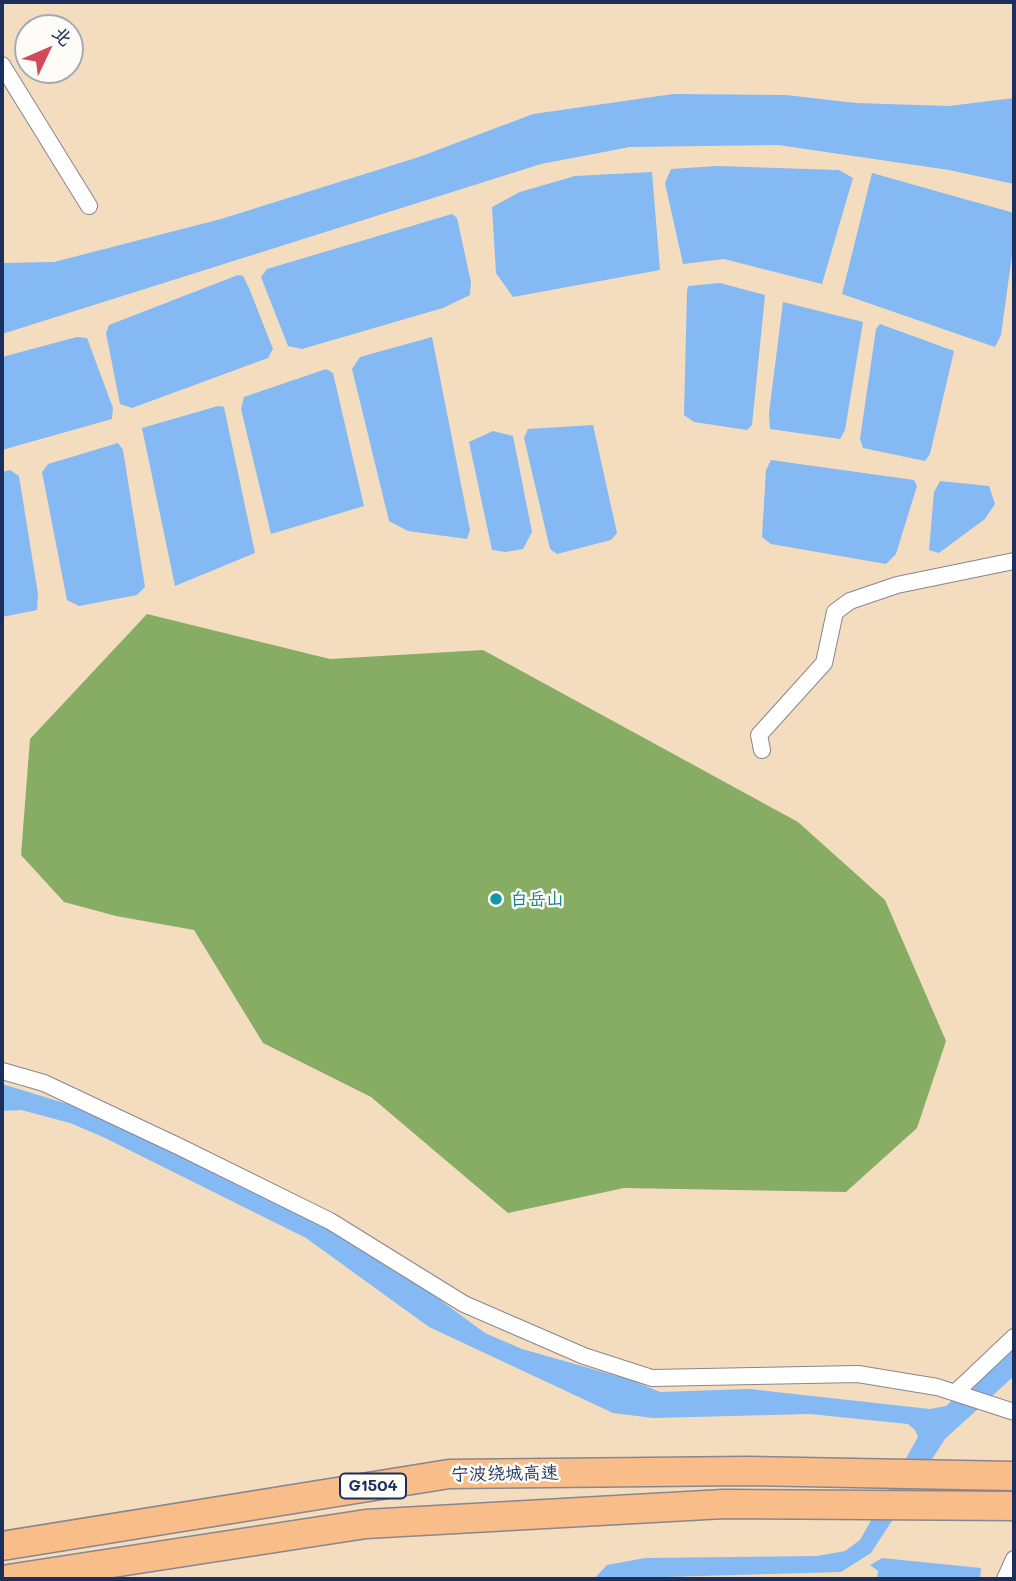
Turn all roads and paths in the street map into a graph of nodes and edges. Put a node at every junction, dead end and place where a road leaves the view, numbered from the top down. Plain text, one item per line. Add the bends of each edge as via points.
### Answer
1 (2, 65) edge
2 (89, 206) dead end
3 (1014, 561) edge
4 (762, 750) dead end
5 (2, 1072) edge
6 (1014, 1337) edge
7 (956, 1391) junction
8 (1014, 1412) edge
9 (1014, 1476) edge
10 (1014, 1506) edge
11 (2, 1546) edge
12 (1014, 1559) edge
13 (8, 1579) edge
14 (1005, 1579) edge

1 - 2 street
3 - 4 street via 897,585 850,601 835,612 824,663 759,735
5 - 7 street via 44,1083 193,1153 330,1222 464,1304 584,1356 652,1378 858,1374
6 - 7 street
7 - 8 street
9 - 11 highway, 宁波绕城高速 / G1504 via 748,1471 449,1474
10 - 13 highway, G1504 via 724,1504 366,1524
12 - 14 street

